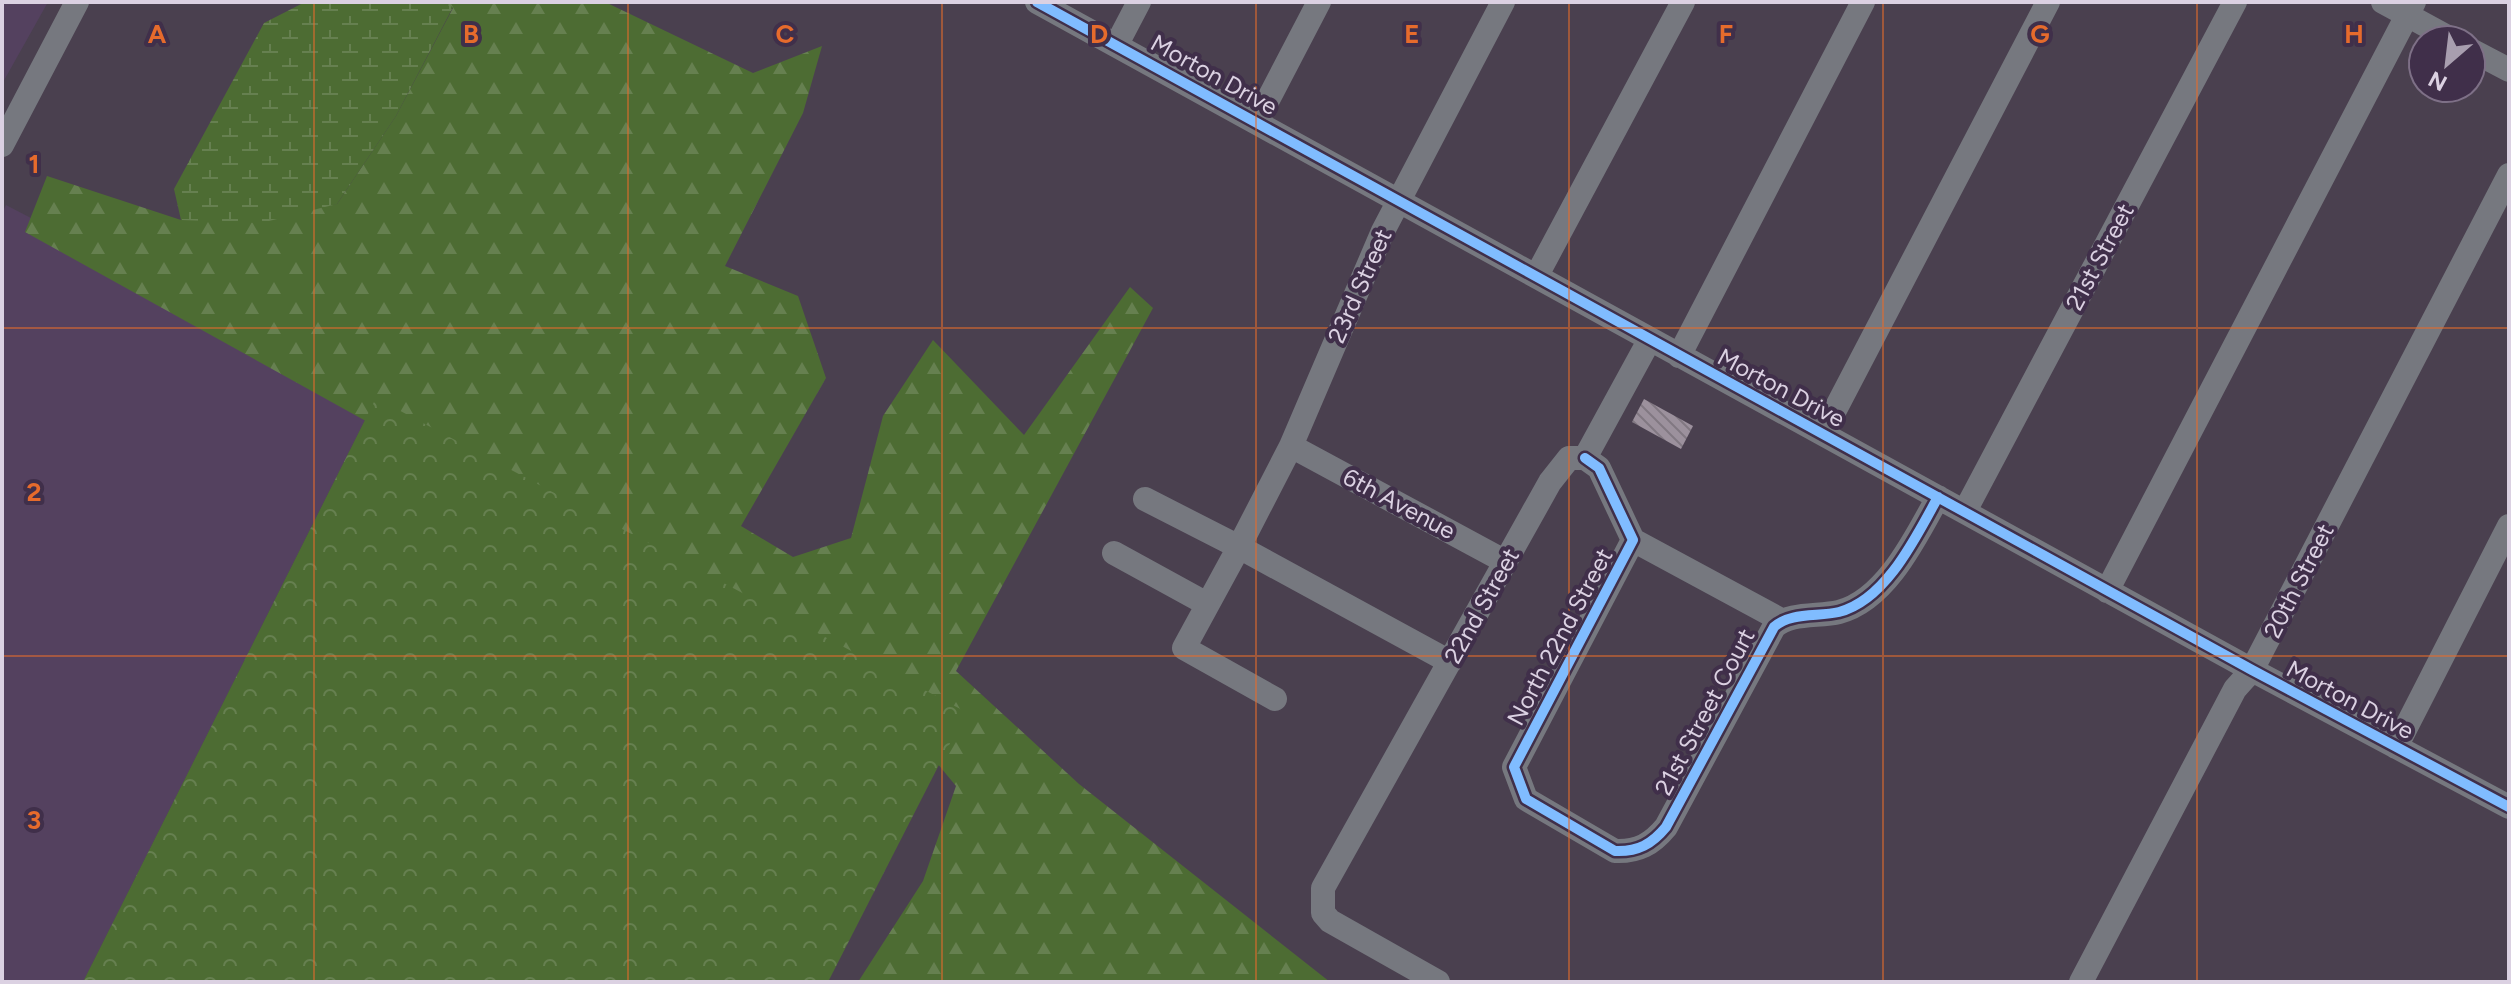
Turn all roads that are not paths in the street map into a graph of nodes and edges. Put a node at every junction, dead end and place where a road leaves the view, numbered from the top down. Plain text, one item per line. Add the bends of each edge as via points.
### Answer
1 (77, 2) edge
2 (1037, 2) edge
3 (1139, 2) edge
4 (1319, 2) edge
5 (1503, 2) edge
6 (1683, 2) edge
7 (1863, 2) edge
8 (2048, 2) edge
9 (2235, 2) edge
10 (2383, 2) edge
11 (2410, 9) edge
12 (2431, 24) edge
13 (1117, 44) junction
14 (2487, 58) edge
15 (2509, 70) edge
16 (1257, 121) junction
17 (2, 145) edge
18 (2509, 175) edge
19 (1398, 200) junction
20 (1537, 275) junction
21 (1650, 339) junction
22 (1679, 356) junction
23 (1823, 433) junction
24 (1291, 446) junction
25 (1585, 458) junction
26 (1938, 497) junction
27 (1145, 499) dead end
28 (1965, 511) junction
29 (2509, 526) edge
30 (1633, 540) junction
31 (1239, 547) junction
32 (1114, 553) dead end
33 (1506, 562) junction
34 (2107, 591) junction
35 (1207, 604) junction
36 (1781, 620) junction
37 (1450, 662) junction
38 (2252, 670) junction
39 (1275, 699) dead end
40 (2396, 747) junction
41 (2497, 799) edge
42 (1564, 824) joint
43 (2509, 825) edge
44 (1438, 982) edge
45 (2081, 982) edge

1 - 17 street
2 - 13 street, Morton Drive
3 - 13 street
4 - 16 street
5 - 19 street, 23rd Street
6 - 20 street
7 - 22 street
8 - 23 street
9 - 28 street, 21st Street
10 - 11 street
11 - 12 street
11 - 34 street
13 - 16 street, Morton Drive
14 - 15 street
16 - 19 street, Morton Drive
18 - 38 street, 20th Street
19 - 20 street, Morton Drive
19 - 24 street, 23rd Street
20 - 21 street, Morton Drive
21 - 22 street, Morton Drive
21 - 25 street
22 - 23 street, Morton Drive
23 - 26 street, Morton Drive
24 - 31 street, 23rd Street
24 - 33 street, 6th Avenue
25 - 30 street, North 22nd Street via 1599,468
25 - 33 street, 22nd Street via 1569,458 1559,468
26 - 28 street, Morton Drive
26 - 36 street, 21st Street Court via 1889,574 1859,605
27 - 31 street
28 - 34 street, Morton Drive
29 - 40 street
30 - 36 street
30 - 42 street, North 22nd Street via 1514,767 1526,799
31 - 35 street, 23rd Street
31 - 37 street
32 - 35 street
33 - 37 street, 22nd Street
34 - 38 street, Morton Drive
35 - 39 street, 23rd Street via 1184,648
36 - 42 street, 21st Street Court via 1657,837 1631,852 1615,851
37 - 44 street, 22nd Street via 1323,888 1323,913 1330,921
38 - 40 street, Morton Drive
38 - 45 street, 20th Street via 2235,689
40 - 41 street, Morton Drive
41 - 43 street

